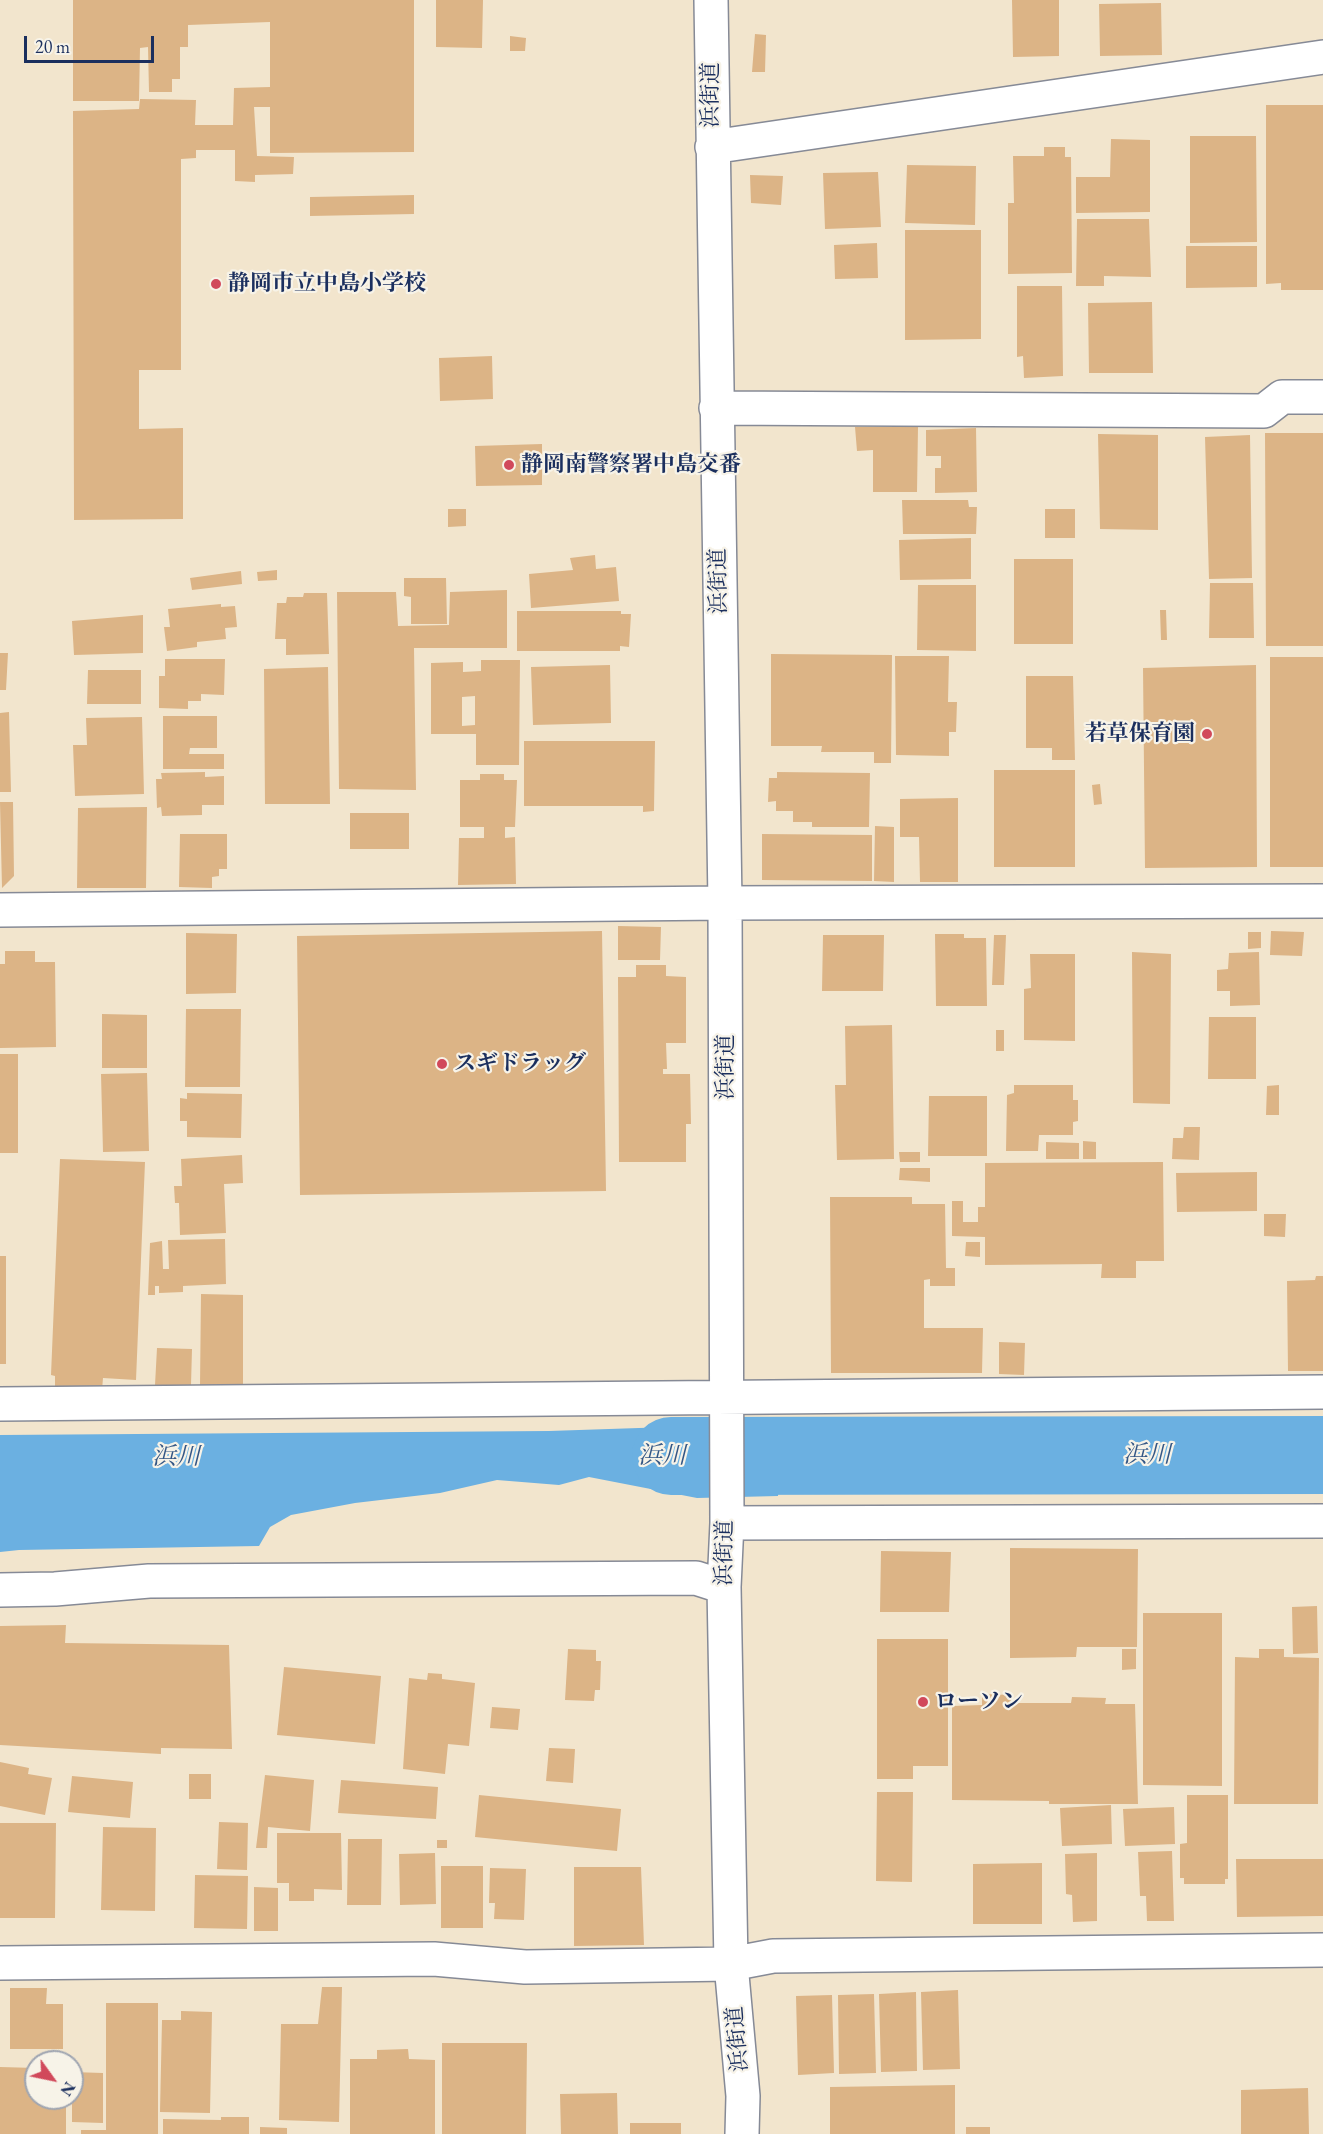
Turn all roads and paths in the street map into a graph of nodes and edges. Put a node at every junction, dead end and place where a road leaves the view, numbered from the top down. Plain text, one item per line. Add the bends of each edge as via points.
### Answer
1 (711, 0) edge
2 (1323, 57) edge
3 (712, 147) junction
4 (1323, 396) edge
5 (716, 408) junction
6 (1323, 901) edge
7 (725, 903) junction
8 (0, 910) edge
9 (1323, 1392) edge
10 (0, 1404) edge
11 (726, 1405) junction
12 (727, 1515) junction
13 (1323, 1521) edge
14 (724, 1587) junction
15 (0, 1590) edge
16 (1323, 1950) edge
17 (0, 1963) edge
18 (731, 1964) junction
19 (742, 2134) edge

1 - 3 street, 浜街道
2 - 3 street
3 - 5 street, 浜街道
4 - 5 street via 1282,397 1264,411
5 - 7 street, 浜街道
6 - 7 street
7 - 8 street
7 - 11 street, 浜街道
9 - 11 street
10 - 11 street
11 - 12 street, 浜街道
12 - 13 street
12 - 14 street, 浜街道
14 - 15 street via 696,1578 149,1581
14 - 18 street, 浜街道
16 - 18 street via 773,1956
17 - 18 street via 434,1959 525,1967
18 - 19 street, 浜街道 via 743,2096

